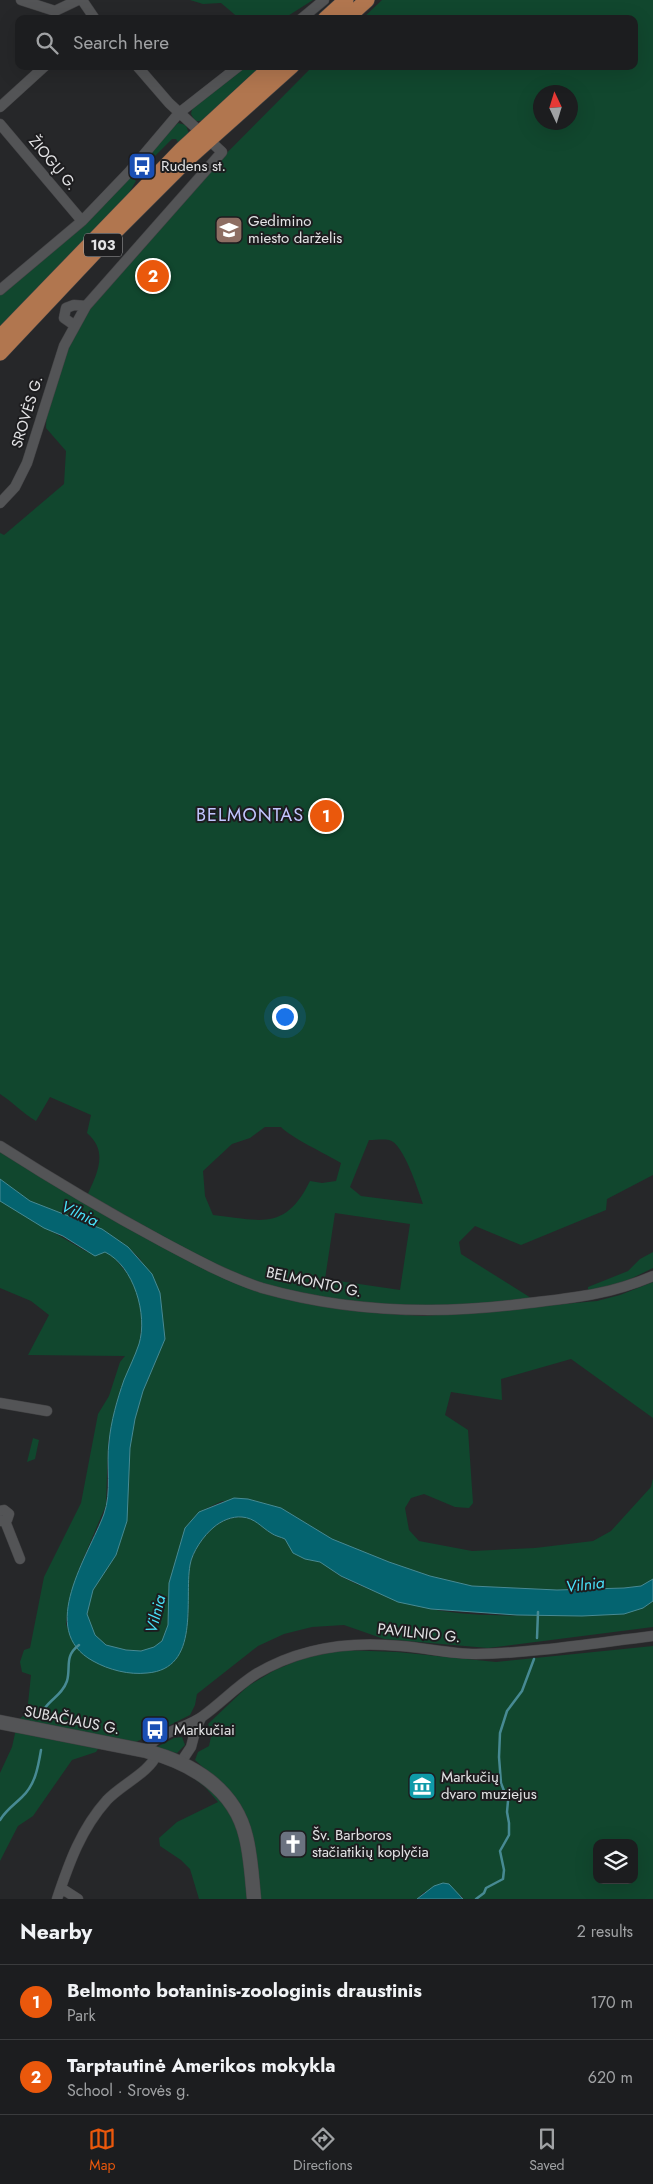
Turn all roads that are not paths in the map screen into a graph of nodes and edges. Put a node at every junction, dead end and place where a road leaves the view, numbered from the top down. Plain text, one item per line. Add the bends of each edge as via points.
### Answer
1 (21, 0) edge
2 (78, 0) edge
3 (82, 0) edge
4 (324, 0) edge
5 (346, 0) edge
6 (367, 0) edge
7 (92, 15) edge
8 (306, 15) edge
9 (329, 15) edge
10 (350, 15) edge
11 (41, 70) edge
12 (141, 70) edge
13 (234, 70) edge
14 (268, 70) edge
15 (287, 70) edge
16 (0, 108) edge
17 (179, 113) junction
18 (0, 124) edge
19 (204, 136) junction
20 (82, 221) junction
21 (0, 290) edge
22 (86, 306) junction
23 (74, 325) junction
24 (0, 337) edge
25 (0, 353) edge
26 (0, 503) edge
27 (0, 1146) edge
28 (653, 1276) edge
29 (0, 1403) edge
30 (47, 1411) dead end
31 (0, 1511) edge
32 (2, 1521) edge
33 (20, 1559) dead end
34 (653, 1636) edge
35 (202, 1717) junction
36 (0, 1722) edge
37 (182, 1728) junction
38 (194, 1735) junction
39 (152, 1753) junction
40 (181, 1762) junction
41 (61, 1888) junction
42 (57, 1899) edge
43 (78, 1899) edge
44 (254, 1899) edge

1 - 2 street via 55,10
3 - 7 street
4 - 8 street
5 - 9 main road
6 - 10 main road
11 - 16 street
12 - 17 street
13 - 17 street
14 - 19 main road, 103
15 - 19 main road, 103
17 - 19 street
17 - 20 street
18 - 20 street, ŽIOGŲ G.
19 - 22 street, SROVĖS G. via 222,152 220,156
19 - 24 main road, 103
19 - 25 main road, 103
20 - 21 street
22 - 23 street, SROVĖS G.
22 - 23 street via 66,308 64,318
23 - 26 street, SROVĖS G. via 56,368 27,463 15,487
27 - 28 street, BELMONTO G. via 104,1210 187,1255 235,1278 298,1297 362,1308 404,1311 485,1309 597,1296
29 - 30 street
31 - 32 street via 8,1512 9,1516
32 - 33 street
34 - 35 street, PAVILNIO G. via 504,1653 450,1652 370,1644 324,1647 258,1673
35 - 37 street, PAVILNIO G.
35 - 38 street, PAVILNIO G.
36 - 39 street, SUBAČIAUS G.
37 - 38 street
37 - 39 street, PAVILNIO G. via 152,1742
38 - 40 street, PAVILNIO G. via 191,1747
39 - 40 street, SUBAČIAUS G.
39 - 41 street, PAVILNIO G. via 150,1766 108,1799 84,1831
40 - 44 street, SUBAČIAUS G. via 204,1776 227,1797 237,1812 246,1838
41 - 42 street, PAVILNIO G.
41 - 43 street

